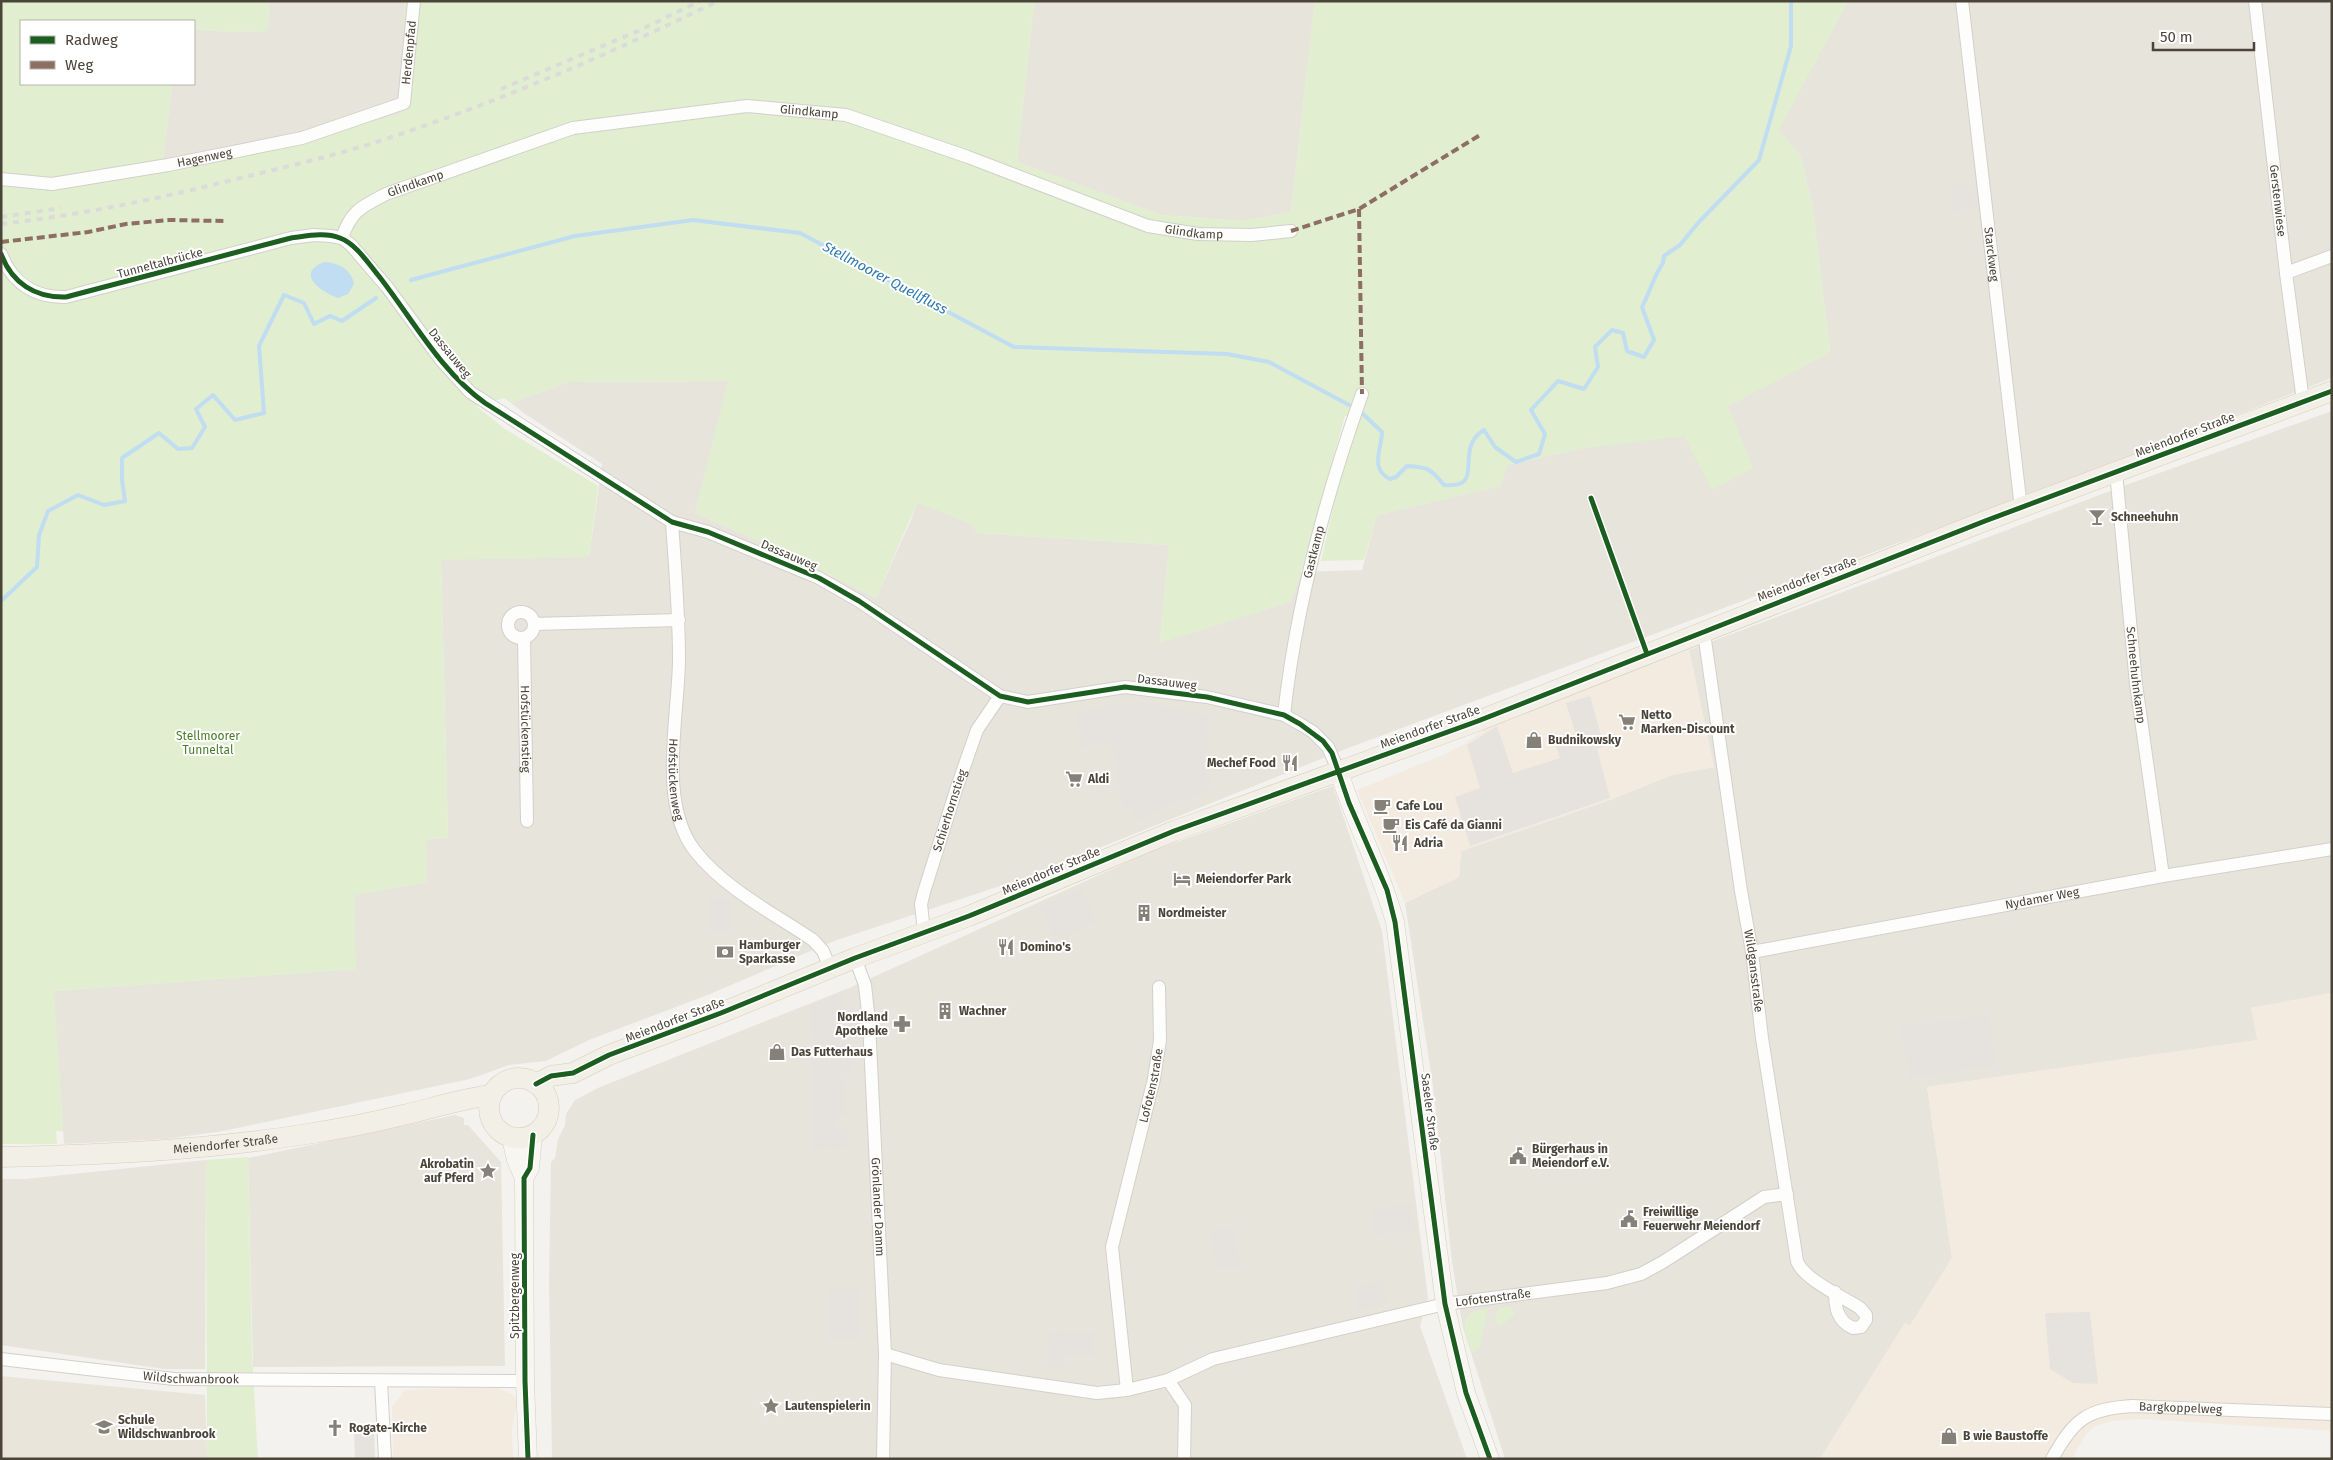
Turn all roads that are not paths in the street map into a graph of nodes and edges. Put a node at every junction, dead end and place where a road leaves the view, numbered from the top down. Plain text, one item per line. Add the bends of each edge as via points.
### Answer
1 (414, 1) edge
2 (1962, 1) edge
3 (2255, 1) edge
4 (404, 103) joint
5 (1, 179) edge
6 (1291, 231) dead end
7 (342, 238) junction
8 (1, 254) edge
9 (2332, 256) edge
10 (2286, 273) junction
11 (2332, 391) edge
12 (1362, 394) dead end
13 (2303, 401) junction
14 (2116, 472) junction
15 (2021, 508) junction
16 (672, 522) junction
17 (679, 620) junction
18 (534, 624) junction
19 (1702, 631) junction
20 (524, 638) junction
21 (1000, 696) junction
22 (1284, 715) junction
23 (1339, 772) junction
24 (527, 821) dead end
25 (2332, 849) edge
26 (2163, 876) junction
27 (924, 932) junction
28 (1752, 952) junction
29 (855, 958) junction
30 (830, 968) junction
31 (1158, 987) dead end
32 (542, 1092) junction
33 (491, 1095) junction
34 (446, 1105) junction
35 (489, 1116) junction
36 (533, 1135) junction
37 (511, 1138) junction
38 (1, 1157) edge
39 (524, 1178) junction
40 (1786, 1194) junction
41 (1835, 1292) dead end
42 (1445, 1304) junction
43 (885, 1354) junction
44 (1, 1359) edge
45 (525, 1380) junction
46 (1168, 1380) junction
47 (382, 1381) junction
48 (1127, 1390) junction
49 (2332, 1414) edge
50 (385, 1459) edge
51 (528, 1459) edge
52 (883, 1459) edge
53 (1184, 1459) edge
54 (1490, 1459) edge
55 (2052, 1459) edge

1 - 4 street, Herdenpfad
2 - 15 street, Starckweg
3 - 10 street, Gerstenwiese
4 - 5 street, Hagenweg via 302,138 168,165 52,184
6 - 7 street, Glindkamp via 1252,235 1198,234 1148,226 968,157 846,115 748,106 573,128 386,194 362,206 350,217
7 - 8 street, Tunneltalbrücke via 314,235 291,238 55,298 24,287 9,272
7 - 16 street, Dassauweg via 362,255 441,360 470,392
9 - 10 street
10 - 13 street, Gerstenwiese
11 - 13 main road, Meiendorfer Straße
12 - 22 street, Gastkamp via 1339,459 1298,617
13 - 14 main road, Meiendorfer Straße
14 - 15 main road, Meiendorfer Straße
14 - 26 street, Schneehuhnkamp via 2136,684
15 - 19 main road, Meiendorfer Straße
16 - 17 street, Hofstückenweg
16 - 21 street, Dassauweg via 708,532 818,578 859,601
17 - 18 street
17 - 30 street, Hofstückenweg via 673,788 682,830 694,850 713,870 813,940 823,951
18 - 20 street via 531,633
18 - 20 street via 526,612 511,616 507,622 508,631 515,637
19 - 23 main road, Meiendorfer Straße
19 - 28 street, Wildgansstraße
20 - 24 street, Hofstückenstieg
21 - 22 street, Dassauweg via 1028,702 1125,687 1207,696
21 - 27 street, Schierhornstieg via 977,730 957,786 924,892
22 - 23 street, Dassauweg via 1323,740
23 - 27 main road, Meiendorfer Straße via 1174,831
23 - 42 street, Saseler Straße via 1387,890 1395,922
25 - 26 street, Nydamer Weg
26 - 28 street, Nydamer Weg
27 - 29 main road, Meiendorfer Straße
28 - 40 street, Wildgansstraße
29 - 30 main road, Meiendorfer Straße
29 - 43 street, Grönlander Damm via 865,985 869,1022
30 - 32 main road, Meiendorfer Straße via 572,1072 551,1076
31 - 48 street, Lofotenstraße via 1160,1040 1154,1079 1112,1247
32 - 33 main road via 527,1080 511,1079
32 - 36 main road via 549,1110 547,1120
33 - 34 main road, Meiendorfer Straße
33 - 35 main road
34 - 35 main road, Meiendorfer Straße
34 - 38 main road, Meiendorfer Straße via 316,1132 216,1146
35 - 37 main road via 497,1130
36 - 37 main road
36 - 39 street, Spitzbergenweg via 530,1168
37 - 39 street, Spitzbergenweg
39 - 45 street, Spitzbergenweg
40 - 41 street, Wildgansstraße via 1798,1265 1806,1275
40 - 42 street, Lofotenstraße via 1764,1197 1641,1274 1607,1283
42 - 46 street, Lofotenstraße via 1213,1359
42 - 54 street, Saseler Straße via 1466,1393
43 - 48 street, Lofotenstraße via 939,1370 1097,1393
43 - 52 street, Grönlander Damm
44 - 47 street, Wildschwanbrook via 174,1380
45 - 47 street, Wildschwanbrook
45 - 51 street, Spitzbergenweg
46 - 48 street, Lofotenstraße
46 - 53 street via 1185,1405
47 - 50 street
49 - 55 street, Bargkoppelweg via 2116,1407 2083,1418 2070,1430

